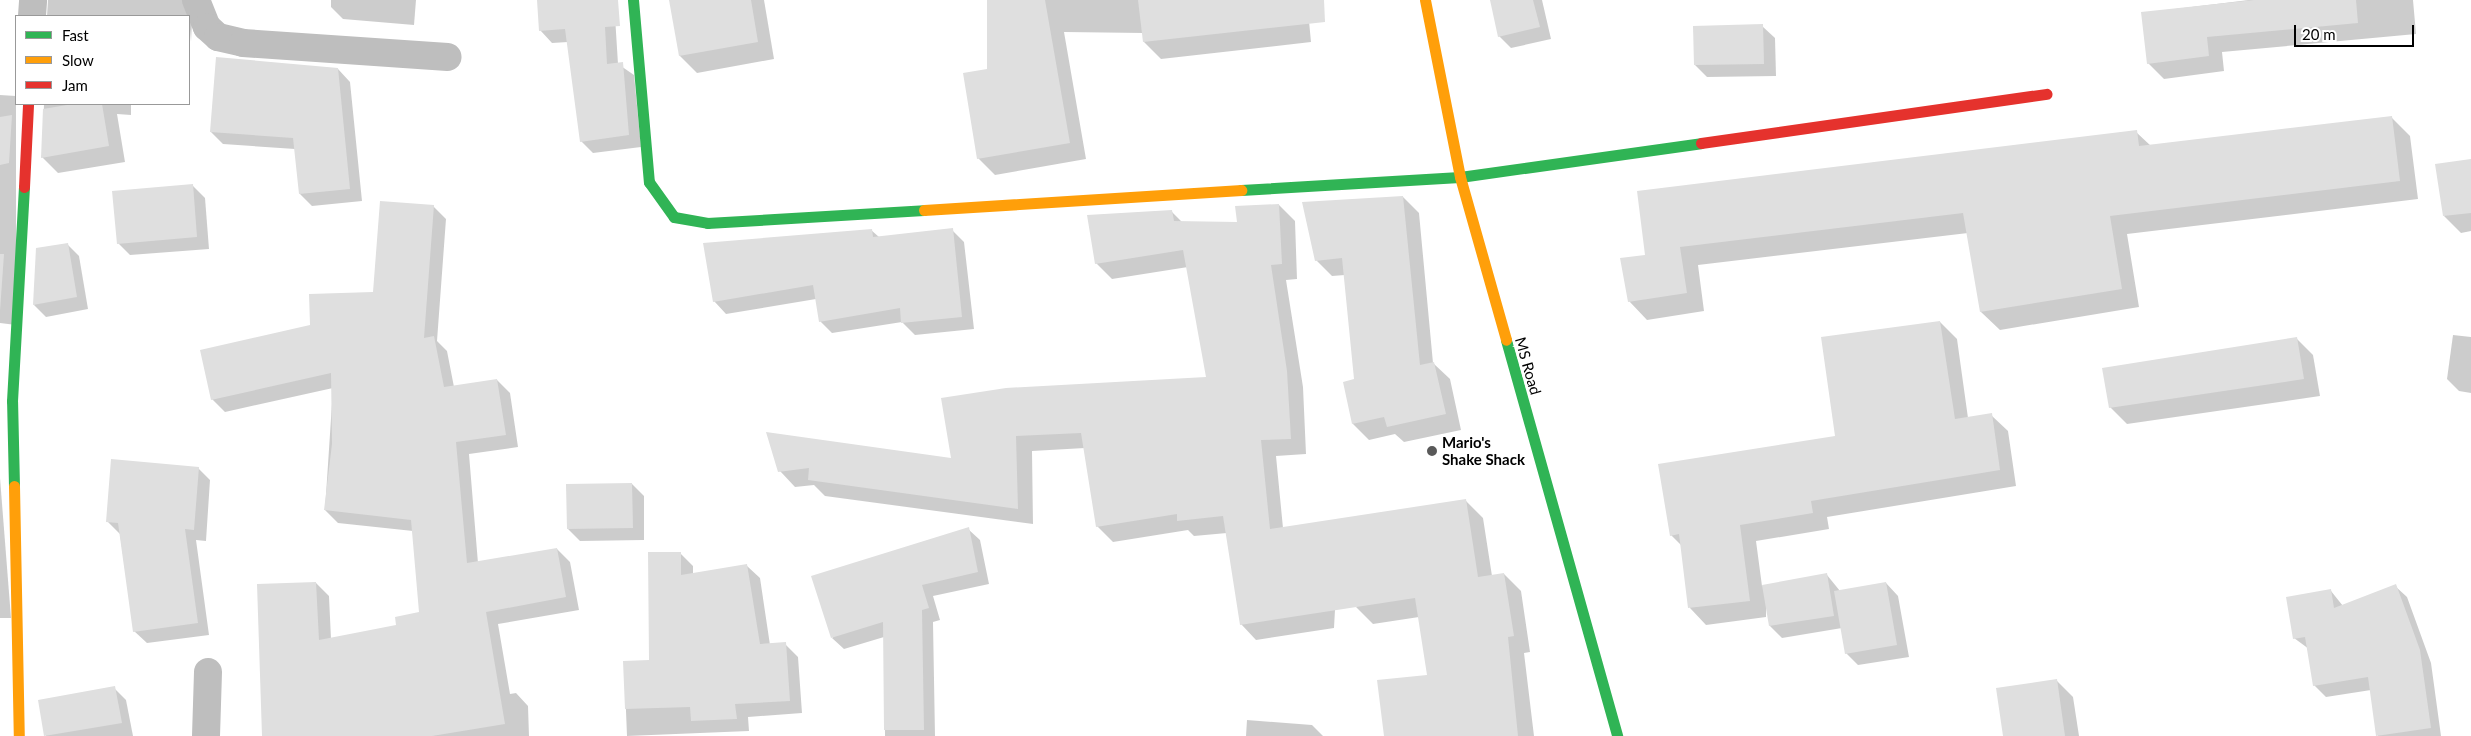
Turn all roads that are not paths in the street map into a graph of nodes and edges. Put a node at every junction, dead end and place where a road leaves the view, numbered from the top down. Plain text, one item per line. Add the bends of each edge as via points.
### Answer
1 (33, 0) edge
2 (196, 0) edge
3 (633, 0) edge
4 (1424, 0) edge
5 (32, 15) edge
6 (448, 57) dead end
7 (2046, 94) dead end
8 (28, 105) edge
9 (1460, 177) junction
10 (208, 672) dead end
11 (19, 736) edge
12 (206, 736) edge
13 (1617, 736) edge

1 - 5 street
2 - 6 street via 206,28 218,37 235,41
3 - 9 main road via 649,182 674,217 687,221
4 - 9 main road, MS Road
7 - 9 main road
8 - 11 main road via 12,401
9 - 13 main road, MS Road
10 - 12 street

